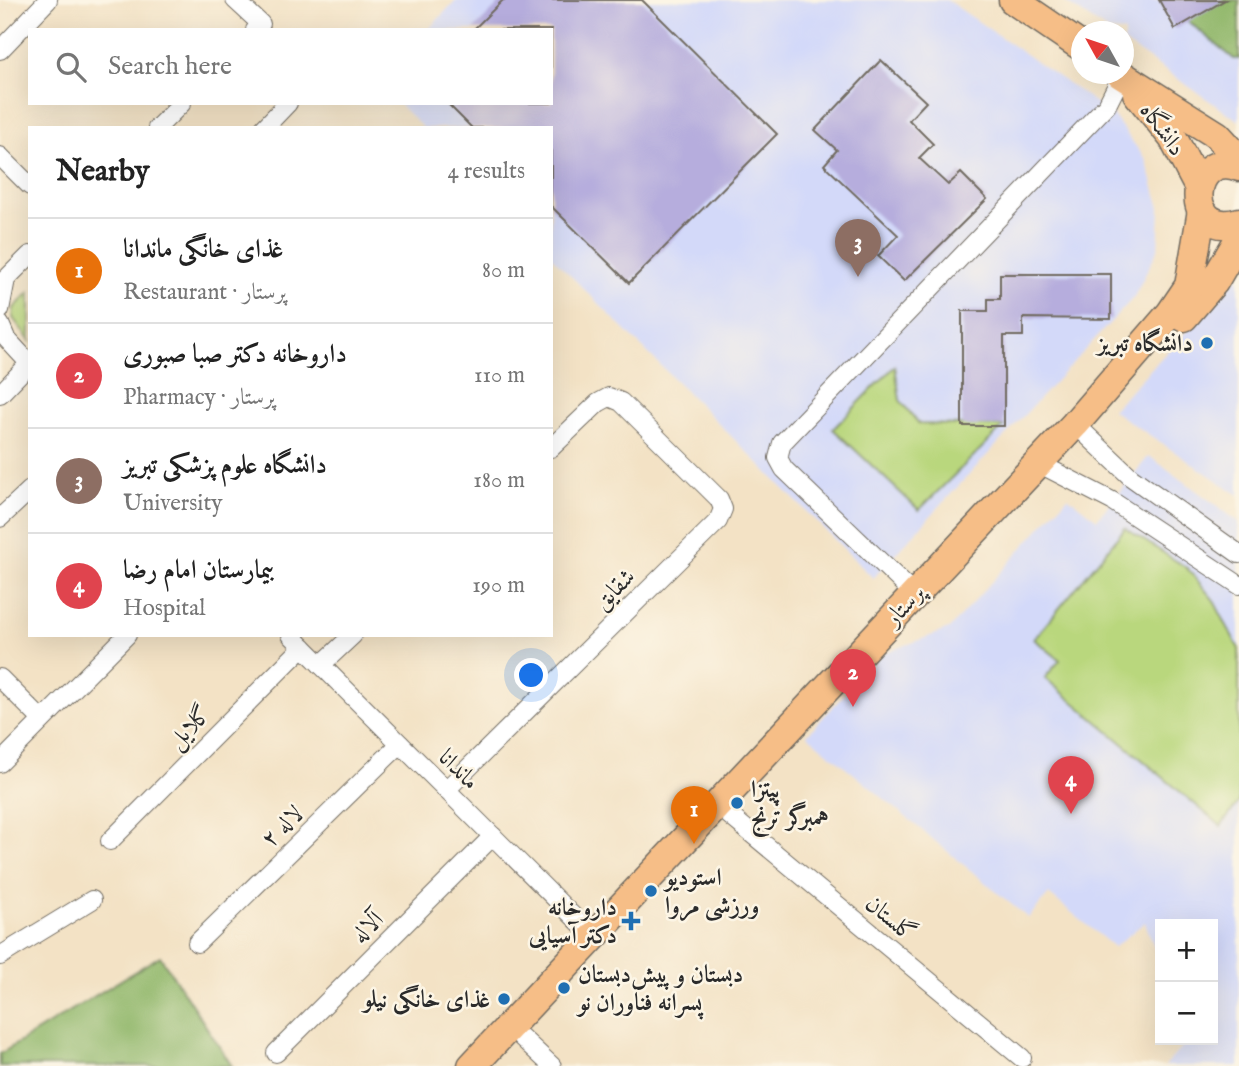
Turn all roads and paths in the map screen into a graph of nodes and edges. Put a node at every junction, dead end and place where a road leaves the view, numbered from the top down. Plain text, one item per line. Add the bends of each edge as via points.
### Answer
1 (48, 0) edge
2 (234, 0) edge
3 (1013, 0) edge
4 (258, 27) edge
5 (1071, 40) edge
6 (0, 50) edge
7 (1134, 82) edge
8 (1116, 84) edge
9 (1129, 84) edge
10 (180, 105) edge
11 (286, 105) edge
12 (159, 126) edge
13 (266, 126) edge
14 (0, 156) edge
15 (1239, 159) edge
16 (1239, 167) edge
17 (28, 185) edge
18 (1200, 198) junction
19 (1239, 222) edge
20 (1239, 239) edge
21 (28, 257) edge
22 (3, 282) edge
23 (0, 310) edge
24 (0, 324) edge
25 (28, 362) edge
26 (28, 366) edge
27 (0, 394) edge
28 (1079, 429) junction
29 (553, 446) edge
30 (1045, 466) junction
31 (28, 492) edge
32 (0, 518) edge
33 (1239, 554) edge
34 (1239, 584) edge
35 (914, 594) junction
36 (125, 637) edge
37 (351, 637) edge
38 (297, 641) edge
39 (321, 665) junction
40 (0, 678) edge
41 (42, 720) junction
42 (400, 744) junction
43 (0, 763) edge
44 (446, 790) junction
45 (729, 815) junction
46 (493, 836) junction
47 (110, 841) dead end
48 (92, 900) dead end
49 (593, 936) junction
50 (197, 943) dead end
51 (2, 950) edge
52 (521, 1037) junction
53 (276, 1053) dead end
54 (1022, 1058) dead end
55 (472, 1066) edge
56 (495, 1066) edge
57 (552, 1066) edge

1 - 6 street
2 - 4 street
3 - 5 main road
7 - 15 main road, دانشگاه via 1217,135
8 - 35 street via 1107,105 782,443 778,458 784,469
9 - 18 main road, دانشگاه via 1173,138
10 - 12 street
11 - 13 street
14 - 17 street
16 - 18 main road via 1216,167 1202,178
18 - 19 main road via 1219,223
18 - 28 main road, پرستار via 1189,286
20 - 28 main road, پرستار via 1214,282
21 - 22 street
22 - 23 street
24 - 25 street via 6,338
26 - 27 street
28 - 30 main road, پرستار
28 - 33 street via 1131,477
29 - 44 street, شقایق via 609,397 631,411 719,499 723,509 718,521
30 - 34 street via 1112,501
30 - 35 main road, پرستار
30 - 45 main road, پرستار
31 - 32 street
35 - 49 main road, پرستار
36 - 41 street
37 - 39 street
38 - 39 street, ماندانا
38 - 47 street, گلایل
39 - 42 street, ماندانا
40 - 41 street
41 - 43 street
42 - 44 street, ماندانا
42 - 50 street, لاله ۲
44 - 46 street, ماندانا
45 - 52 main road, پرستار
45 - 54 street, گلستان
46 - 49 street, ماندانا
46 - 53 street, آلاله
48 - 51 street
49 - 55 main road, پرستار
52 - 56 main road, پرستار
52 - 57 street

